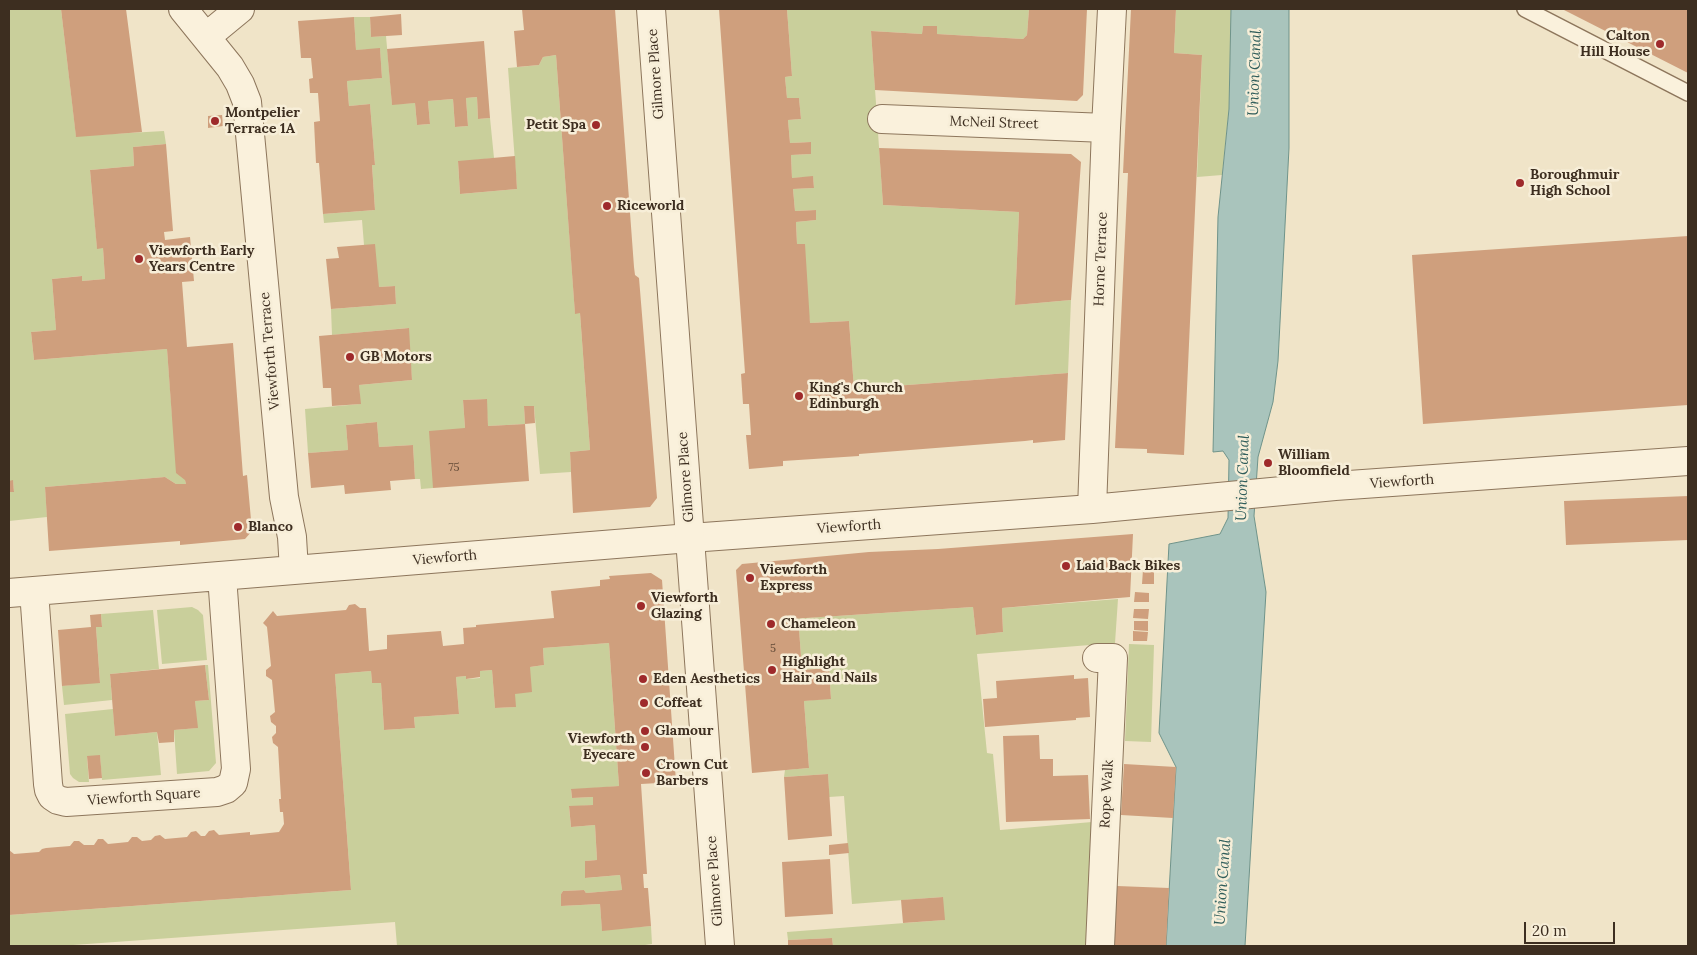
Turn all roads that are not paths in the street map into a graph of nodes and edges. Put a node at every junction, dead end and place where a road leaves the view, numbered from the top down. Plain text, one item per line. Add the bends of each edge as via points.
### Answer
1 (183, 9) edge
2 (240, 9) edge
3 (651, 9) edge
4 (1112, 9) edge
5 (1525, 9) edge
6 (206, 36) junction
7 (1688, 93) edge
8 (882, 119) dead end
9 (1106, 128) junction
10 (1688, 461) edge
11 (1092, 509) junction
12 (690, 538) junction
13 (294, 570) junction
14 (222, 576) junction
15 (21, 592) edge
16 (1097, 658) dead end
17 (720, 946) edge
18 (1100, 946) edge

1 - 6 street, Viewforth Terrace
2 - 6 street
3 - 12 street, Gilmore Place
4 - 9 street, Horne Terrace
5 - 7 lane
6 - 13 street, Viewforth Terrace via 235,75 247,102 284,497
8 - 9 street, McNeil Street
9 - 11 street, Horne Terrace
10 - 11 street, Viewforth via 1296,490
11 - 12 street, Viewforth
12 - 13 street, Viewforth
12 - 17 street, Gilmore Place
13 - 14 street, Viewforth
14 - 15 street, Viewforth
14 - 15 street, Viewforth Square via 236,769 233,783 217,792 66,802 52,796
16 - 18 street, Rope Walk via 1113,658

